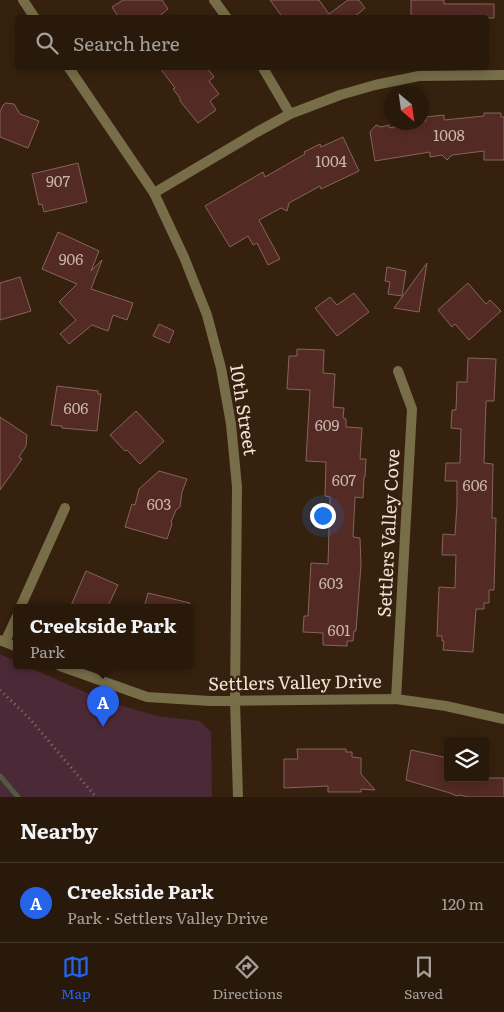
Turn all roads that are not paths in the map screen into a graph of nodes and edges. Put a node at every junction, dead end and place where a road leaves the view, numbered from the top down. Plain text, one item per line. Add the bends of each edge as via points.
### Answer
1 (24, 0) edge
2 (214, 0) edge
3 (33, 15) edge
4 (225, 15) edge
5 (70, 70) edge
6 (264, 70) edge
7 (504, 75) edge
8 (290, 114) junction
9 (154, 193) junction
10 (398, 371) dead end
11 (65, 508) dead end
12 (22, 604) edge
13 (13, 623) edge
14 (3, 641) edge
15 (68, 669) edge
16 (396, 698) junction
17 (235, 702) junction
18 (504, 719) edge
19 (238, 797) edge

1 - 3 street
2 - 4 street
5 - 9 street, 10th Street
6 - 8 street
7 - 8 street via 420,76 340,95
8 - 9 street
9 - 17 street, 10th Street via 207,315 231,424 237,487
10 - 16 street, Settlers Valley Cove via 412,409
11 - 12 street
13 - 14 street
15 - 17 street, Settlers Valley Drive via 147,697
16 - 17 street, Settlers Valley Drive
16 - 18 street, Settlers Valley Drive
17 - 19 street, 10th Street

